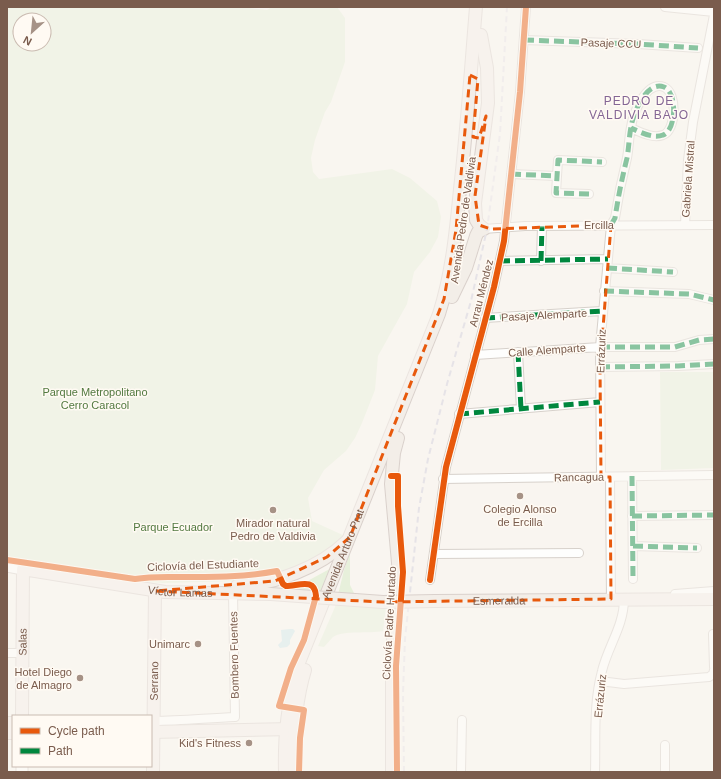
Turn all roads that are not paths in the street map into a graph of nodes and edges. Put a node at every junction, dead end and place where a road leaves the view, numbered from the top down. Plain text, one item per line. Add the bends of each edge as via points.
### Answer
1 (476, 7) edge
2 (483, 7) edge
3 (526, 7) edge
4 (665, 7) edge
5 (714, 13) edge
6 (481, 35) junction
7 (524, 40) junction
8 (698, 48) dead end
9 (474, 77) junction
10 (488, 89) junction
11 (486, 116) junction
12 (630, 128) junction
13 (471, 161) junction
14 (602, 162) dead end
15 (511, 174) junction
16 (556, 176) junction
17 (589, 194) dead end
18 (611, 225) junction
19 (685, 225) junction
20 (714, 225) edge
21 (542, 226) junction
22 (505, 227) junction
23 (484, 229) junction
24 (608, 259) junction
25 (500, 261) junction
26 (541, 261) junction
27 (607, 268) junction
28 (673, 272) dead end
29 (604, 291) junction
30 (452, 296) junction
31 (714, 300) edge
32 (602, 311) junction
33 (485, 318) junction
34 (714, 340) edge
35 (600, 346) junction
36 (518, 352) junction
37 (475, 355) junction
38 (714, 364) edge
39 (600, 367) junction
40 (600, 402) junction
41 (521, 409) junction
42 (459, 414) junction
43 (398, 438) junction
44 (714, 474) edge
45 (374, 476) joint
46 (632, 476) junction
47 (601, 477) junction
48 (610, 477) junction
49 (444, 479) junction
50 (714, 515) edge
51 (632, 516) junction
52 (354, 536) junction
53 (633, 546) junction
54 (698, 548) dead end
55 (579, 553) dead end
56 (434, 554) junction
57 (7, 566) edge
58 (23, 569) junction
59 (633, 579) dead end
60 (430, 580) dead end
61 (154, 591) junction
62 (714, 591) edge
63 (233, 593) junction
64 (611, 599) junction
65 (624, 599) junction
66 (642, 599) junction
67 (714, 599) edge
68 (355, 600) joint
69 (713, 634) edge
70 (7, 653) edge
71 (23, 653) junction
72 (714, 667) edge
73 (714, 670) edge
74 (600, 681) junction
75 (22, 715) edge
76 (462, 720) dead end
77 (152, 726) edge
78 (290, 729) junction
79 (664, 745) dead end
80 (153, 772) edge
81 (285, 772) edge
82 (293, 772) edge
83 (392, 772) edge
84 (462, 772) edge
85 (595, 772) edge
86 (665, 772) edge

1 - 9 main road, Avenida Pedro de Valdivia
2 - 6 main road, Avenida Pedro de Valdivia
3 - 7 street, Arrau Méndez
4 - 5 street
5 - 19 street, Gabriela Mistral via 693,122 688,160
6 - 9 main road, Avenida Pedro de Valdivia
6 - 10 main road via 486,58
7 - 8 street, Pasaje CCU
7 - 15 street, Arrau Méndez
9 - 10 main road
9 - 13 main road, Avenida Pedro de Valdivia
9 - 45 main road, Avenida Pedro de Valdivia via 448,284 439,314
10 - 11 main road
11 - 13 main road
11 - 23 main road via 475,196 476,220
12 - 12 street via 648,90 660,86 669,91 674,107 667,133 656,136
12 - 18 street, Errázuriz via 629,146
13 - 30 main road, Avenida Pedro de Valdivia via 459,263
14 - 16 street via 558,160
15 - 16 street
15 - 22 street, Arrau Méndez
16 - 17 street via 556,193
18 - 19 street, Ercilla
18 - 21 street, Ercilla
18 - 24 street, Errázuriz
19 - 20 street, Ercilla
21 - 22 street, Ercilla
21 - 26 street
22 - 23 street, Ercilla
22 - 25 street, Arrau Méndez
23 - 30 main road via 476,236 466,268
24 - 26 street
24 - 27 street, Errázuriz
25 - 26 street
25 - 33 street, Arrau Méndez
27 - 28 street
27 - 29 street, Errázuriz
29 - 31 street via 689,294
29 - 32 street, Errázuriz
30 - 43 main road, Avenida Pedro de Valdivia
32 - 33 street, Pasaje Alemparte
32 - 35 street, Errázuriz
33 - 37 street, Arrau Méndez
34 - 35 street, Calle Alemparte via 700,340 675,347
35 - 36 street, Calle Alemparte
35 - 39 street, Errázuriz
36 - 37 street, Calle Alemparte
36 - 41 street
37 - 42 street, Arrau Méndez
38 - 39 street
39 - 40 street, Errázuriz
40 - 41 street
40 - 47 street, Errázuriz
41 - 42 street
42 - 49 street, Arrau Méndez
43 - 52 main road, Avenida Pedro de Valdivia
43 - 83 main road via 391,484 399,574 392,652
44 - 46 street, Rancagua
45 - 52 main road, Avenida Arturo Prat
46 - 48 street, Rancagua
46 - 51 street
47 - 48 street, Rancagua
47 - 49 street, Rancagua
48 - 64 street
49 - 56 street, Arrau Méndez
50 - 51 street
51 - 53 street
52 - 61 main road via 327,557 269,583
52 - 78 main road, Avenida Arturo Prat via 298,665 290,693
53 - 54 street
53 - 59 street
55 - 56 street
56 - 60 street, Arrau Méndez
57 - 58 main road, Víctor Lamas
58 - 61 main road, Víctor Lamas
58 - 71 main road, Salas
61 - 63 main road, Víctor Lamas
61 - 77 main road, Serrano
62 - 66 street, Esmeralda via 657,595
63 - 68 main road, Víctor Lamas, bridge
63 - 77 street, Bombero Fuentes via 235,717
64 - 65 main road, Esmeralda
64 - 68 main road, Esmeralda, bridge via 383,602
65 - 66 main road, Esmeralda
65 - 74 street, Errázuriz via 622,622 609,651
66 - 67 main road, Esmeralda
69 - 72 street
70 - 71 street
71 - 75 main road, Salas
73 - 74 street via 709,677 624,684
74 - 85 street, Errázuriz
76 - 84 street
77 - 78 main road
77 - 80 main road, Serrano
78 - 81 main road, Avenida Arturo Prat
78 - 82 main road, Avenida Arturo Prat
79 - 86 street

